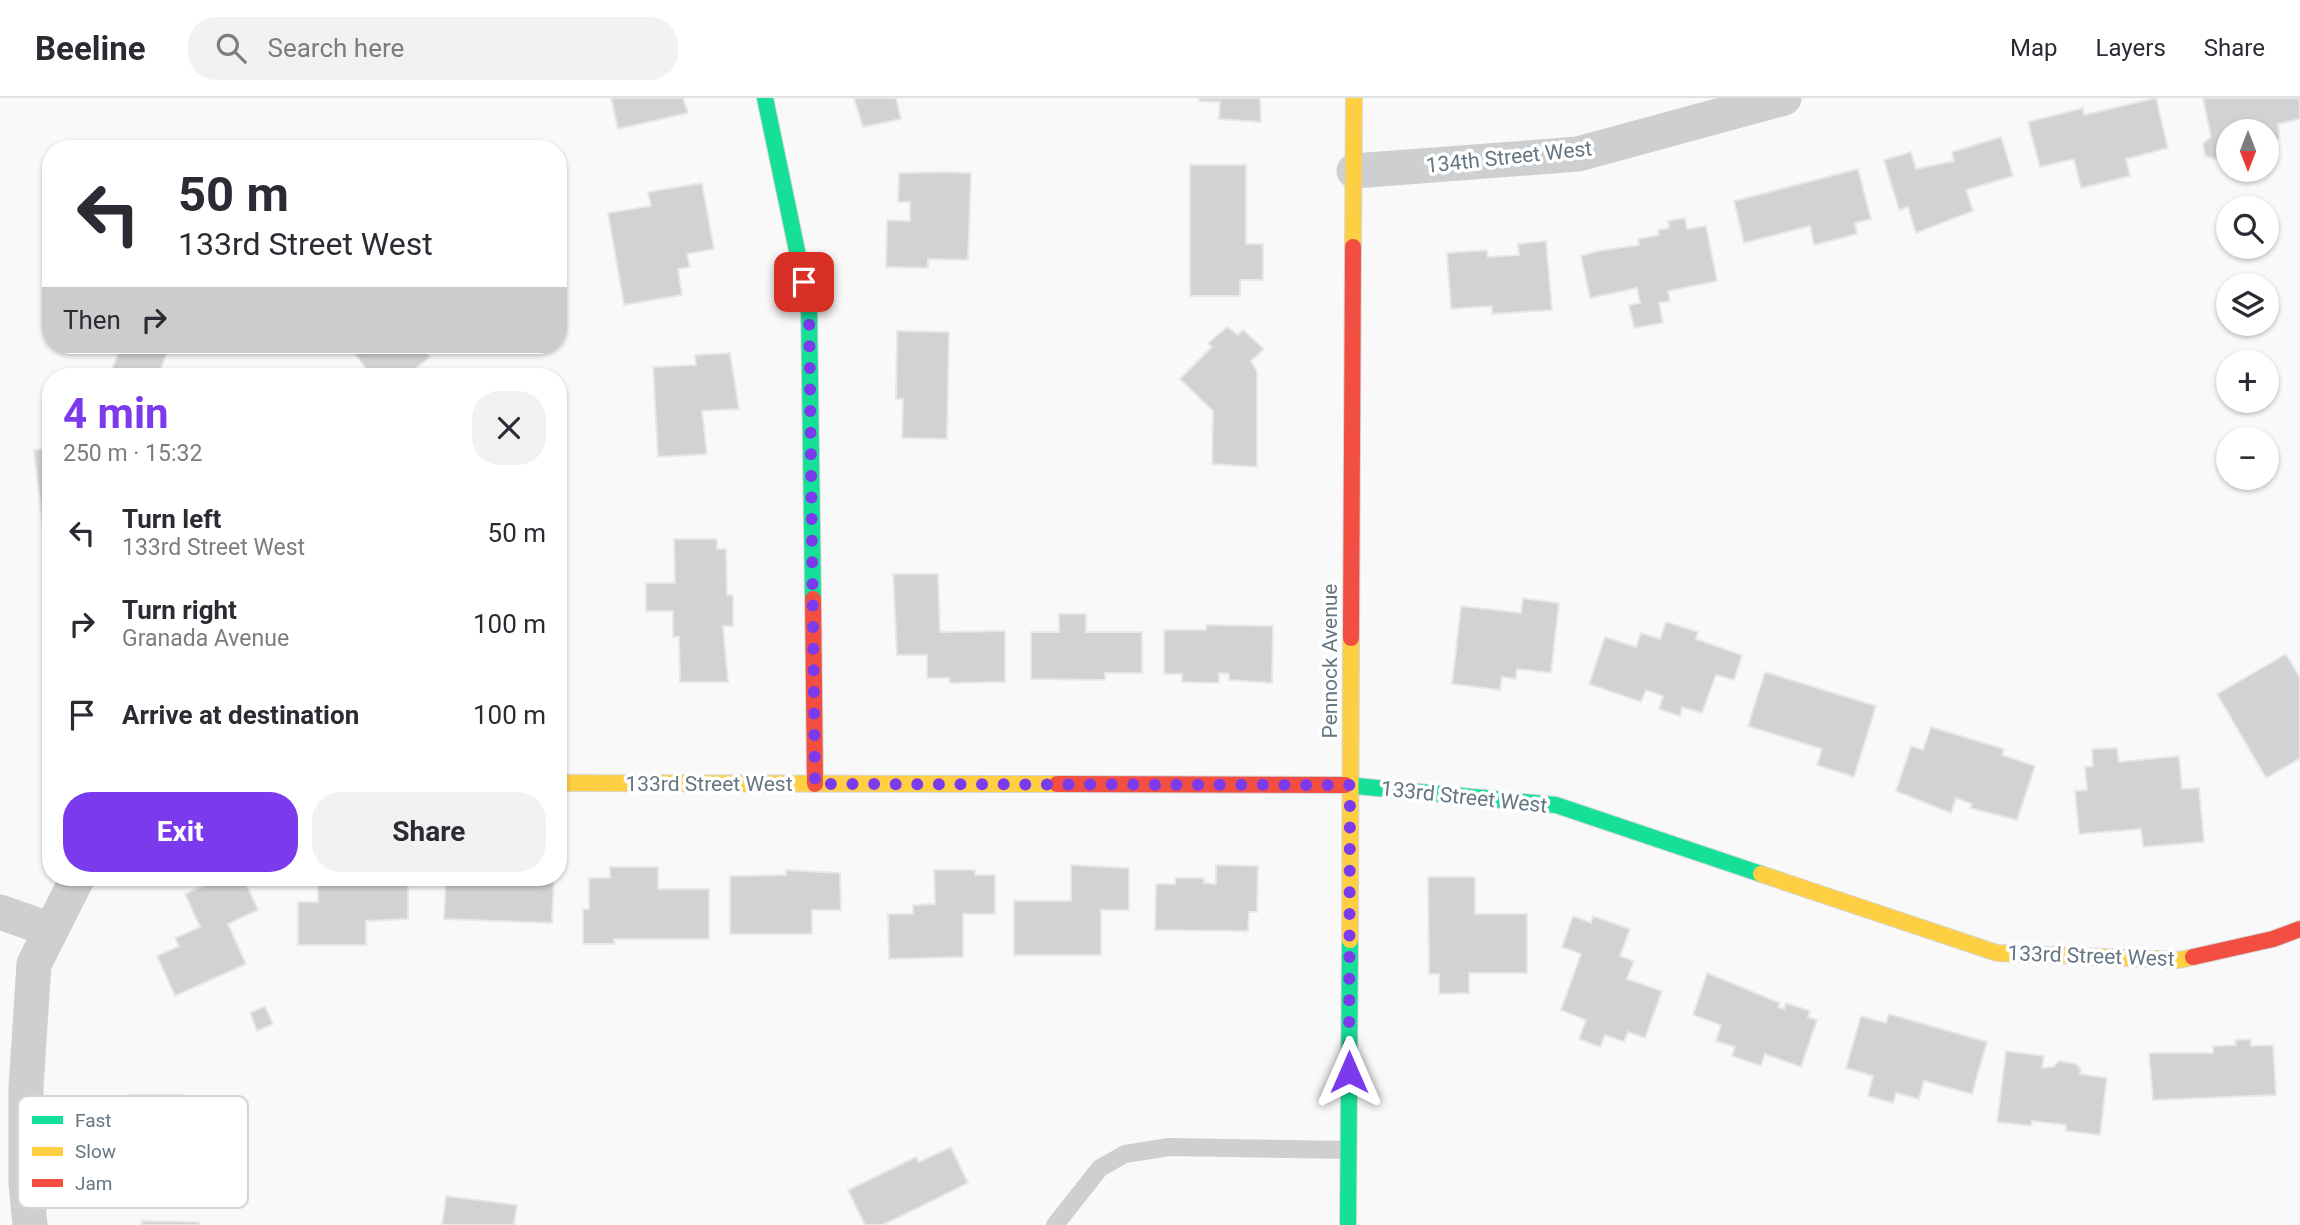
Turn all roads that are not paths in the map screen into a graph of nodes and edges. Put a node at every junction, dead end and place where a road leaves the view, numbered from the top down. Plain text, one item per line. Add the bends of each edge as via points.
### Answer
1 (765, 98) edge
2 (1354, 98) edge
3 (1784, 98) edge
4 (1354, 171) junction
5 (567, 783) edge
6 (815, 784) junction
7 (1350, 785) junction
8 (73, 886) edge
9 (0, 912) edge
10 (2300, 929) edge
11 (51, 930) junction
12 (26, 1096) edge
13 (1348, 1150) junction
14 (1055, 1225) edge
15 (1348, 1225) edge

1 - 6 street via 809,308
2 - 4 street, Pennock Avenue
3 - 4 street, 134th Street West via 1578,154
4 - 7 street, Pennock Avenue
5 - 6 street, 133rd Street West
6 - 7 street, 133rd Street West
7 - 10 street, 133rd Street West via 1556,805 1997,953 2179,960
7 - 13 street, Pennock Avenue
8 - 11 street
9 - 11 street
11 - 12 street via 34,964
13 - 14 lane via 1169,1147 1125,1154 1100,1168
13 - 15 street, Pennock Avenue

